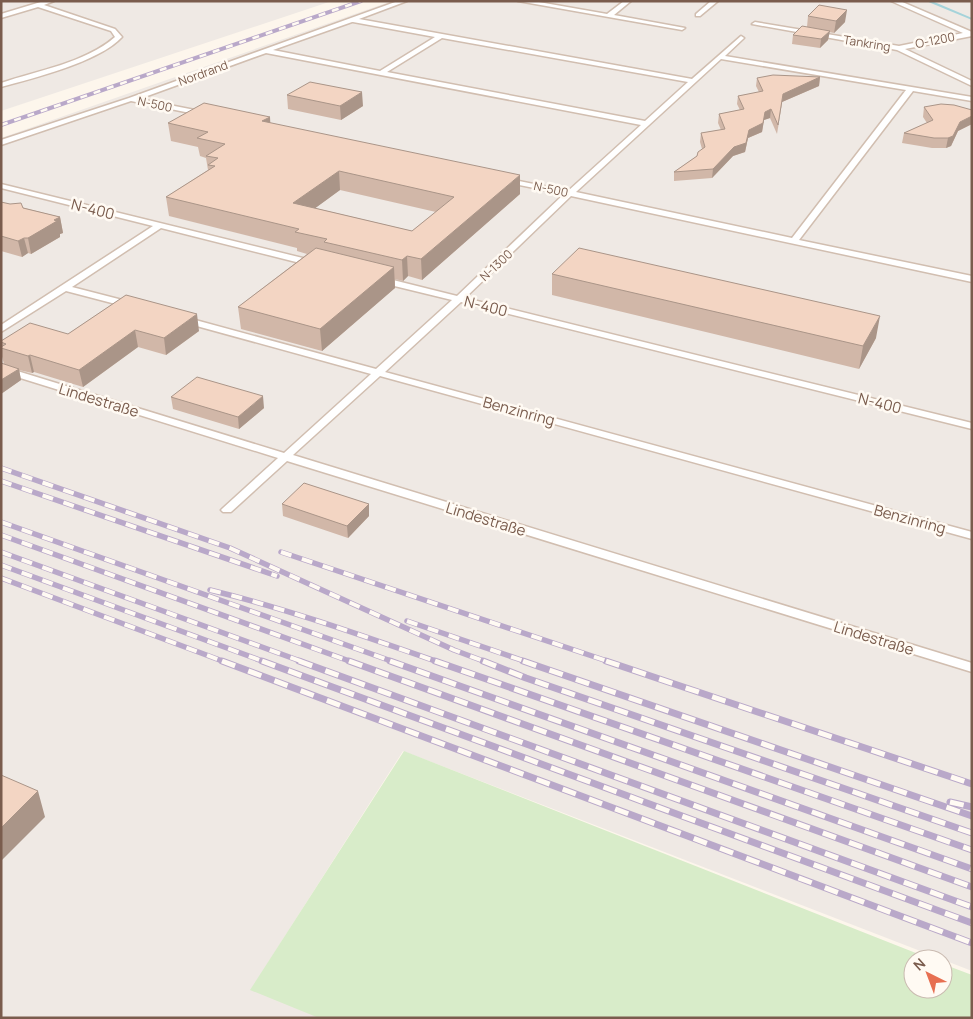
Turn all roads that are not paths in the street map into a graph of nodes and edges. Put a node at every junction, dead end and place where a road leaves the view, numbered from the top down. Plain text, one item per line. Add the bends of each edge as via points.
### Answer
1 (51, 1) edge
2 (404, 1) edge
3 (521, 1) edge
4 (628, 1) edge
5 (715, 1) edge
6 (894, 1) edge
7 (38, 5) junction
8 (698, 15) dead end
9 (1, 16) edge
10 (608, 16) junction
11 (351, 20) junction
12 (755, 24) dead end
13 (682, 28) dead end
14 (971, 33) edge
15 (441, 36) junction
16 (741, 38) dead end
17 (898, 48) junction
18 (266, 51) junction
19 (719, 57) junction
20 (381, 73) junction
21 (693, 81) junction
22 (1, 84) edge
23 (972, 84) edge
24 (911, 89) junction
25 (131, 99) junction
26 (972, 99) edge
27 (209, 116) edge
28 (646, 124) junction
29 (1, 142) edge
30 (502, 179) edge
31 (1, 186) edge
32 (570, 193) junction
33 (159, 226) junction
34 (794, 241) junction
35 (324, 266) edge
36 (372, 278) edge
37 (972, 280) edge
38 (66, 288) junction
39 (459, 299) junction
40 (142, 308) edge
41 (170, 316) edge
42 (1, 328) edge
43 (1, 369) edge
44 (378, 372) junction
45 (972, 426) edge
46 (284, 457) junction
47 (227, 510) dead end
48 (972, 536) edge
49 (972, 668) edge

1 - 7 lane
2 - 11 lane, Nordrand
3 - 10 lane
4 - 10 lane
5 - 8 lane
6 - 14 lane
7 - 9 lane
7 - 22 lane via 113,30 120,37 95,53
10 - 13 lane
11 - 15 lane
11 - 18 lane, Nordrand
12 - 17 lane, Tankring
14 - 17 lane, O-1200
15 - 20 lane
15 - 21 lane
16 - 19 lane, N-1300
17 - 23 lane, Tankring
18 - 20 lane
18 - 25 lane, Nordrand
19 - 21 lane, N-1300
19 - 24 lane
20 - 28 lane
21 - 28 lane, N-1300
24 - 26 lane
24 - 34 lane
25 - 27 lane, N-500
25 - 29 lane, Nordrand
28 - 32 lane, N-1300
30 - 32 lane, N-500
31 - 33 lane, N-400
32 - 34 lane, N-500
32 - 39 lane, N-1300
33 - 35 lane, N-400
33 - 38 lane
34 - 37 lane, N-500
36 - 39 lane, N-400
38 - 40 lane
38 - 42 lane
39 - 44 lane, N-1300
39 - 45 lane, N-400
41 - 44 lane, Benzinring
43 - 46 lane, Lindestraße
44 - 46 lane, N-1300
44 - 48 lane, Benzinring
46 - 47 lane, N-1300
46 - 49 lane, Lindestraße

